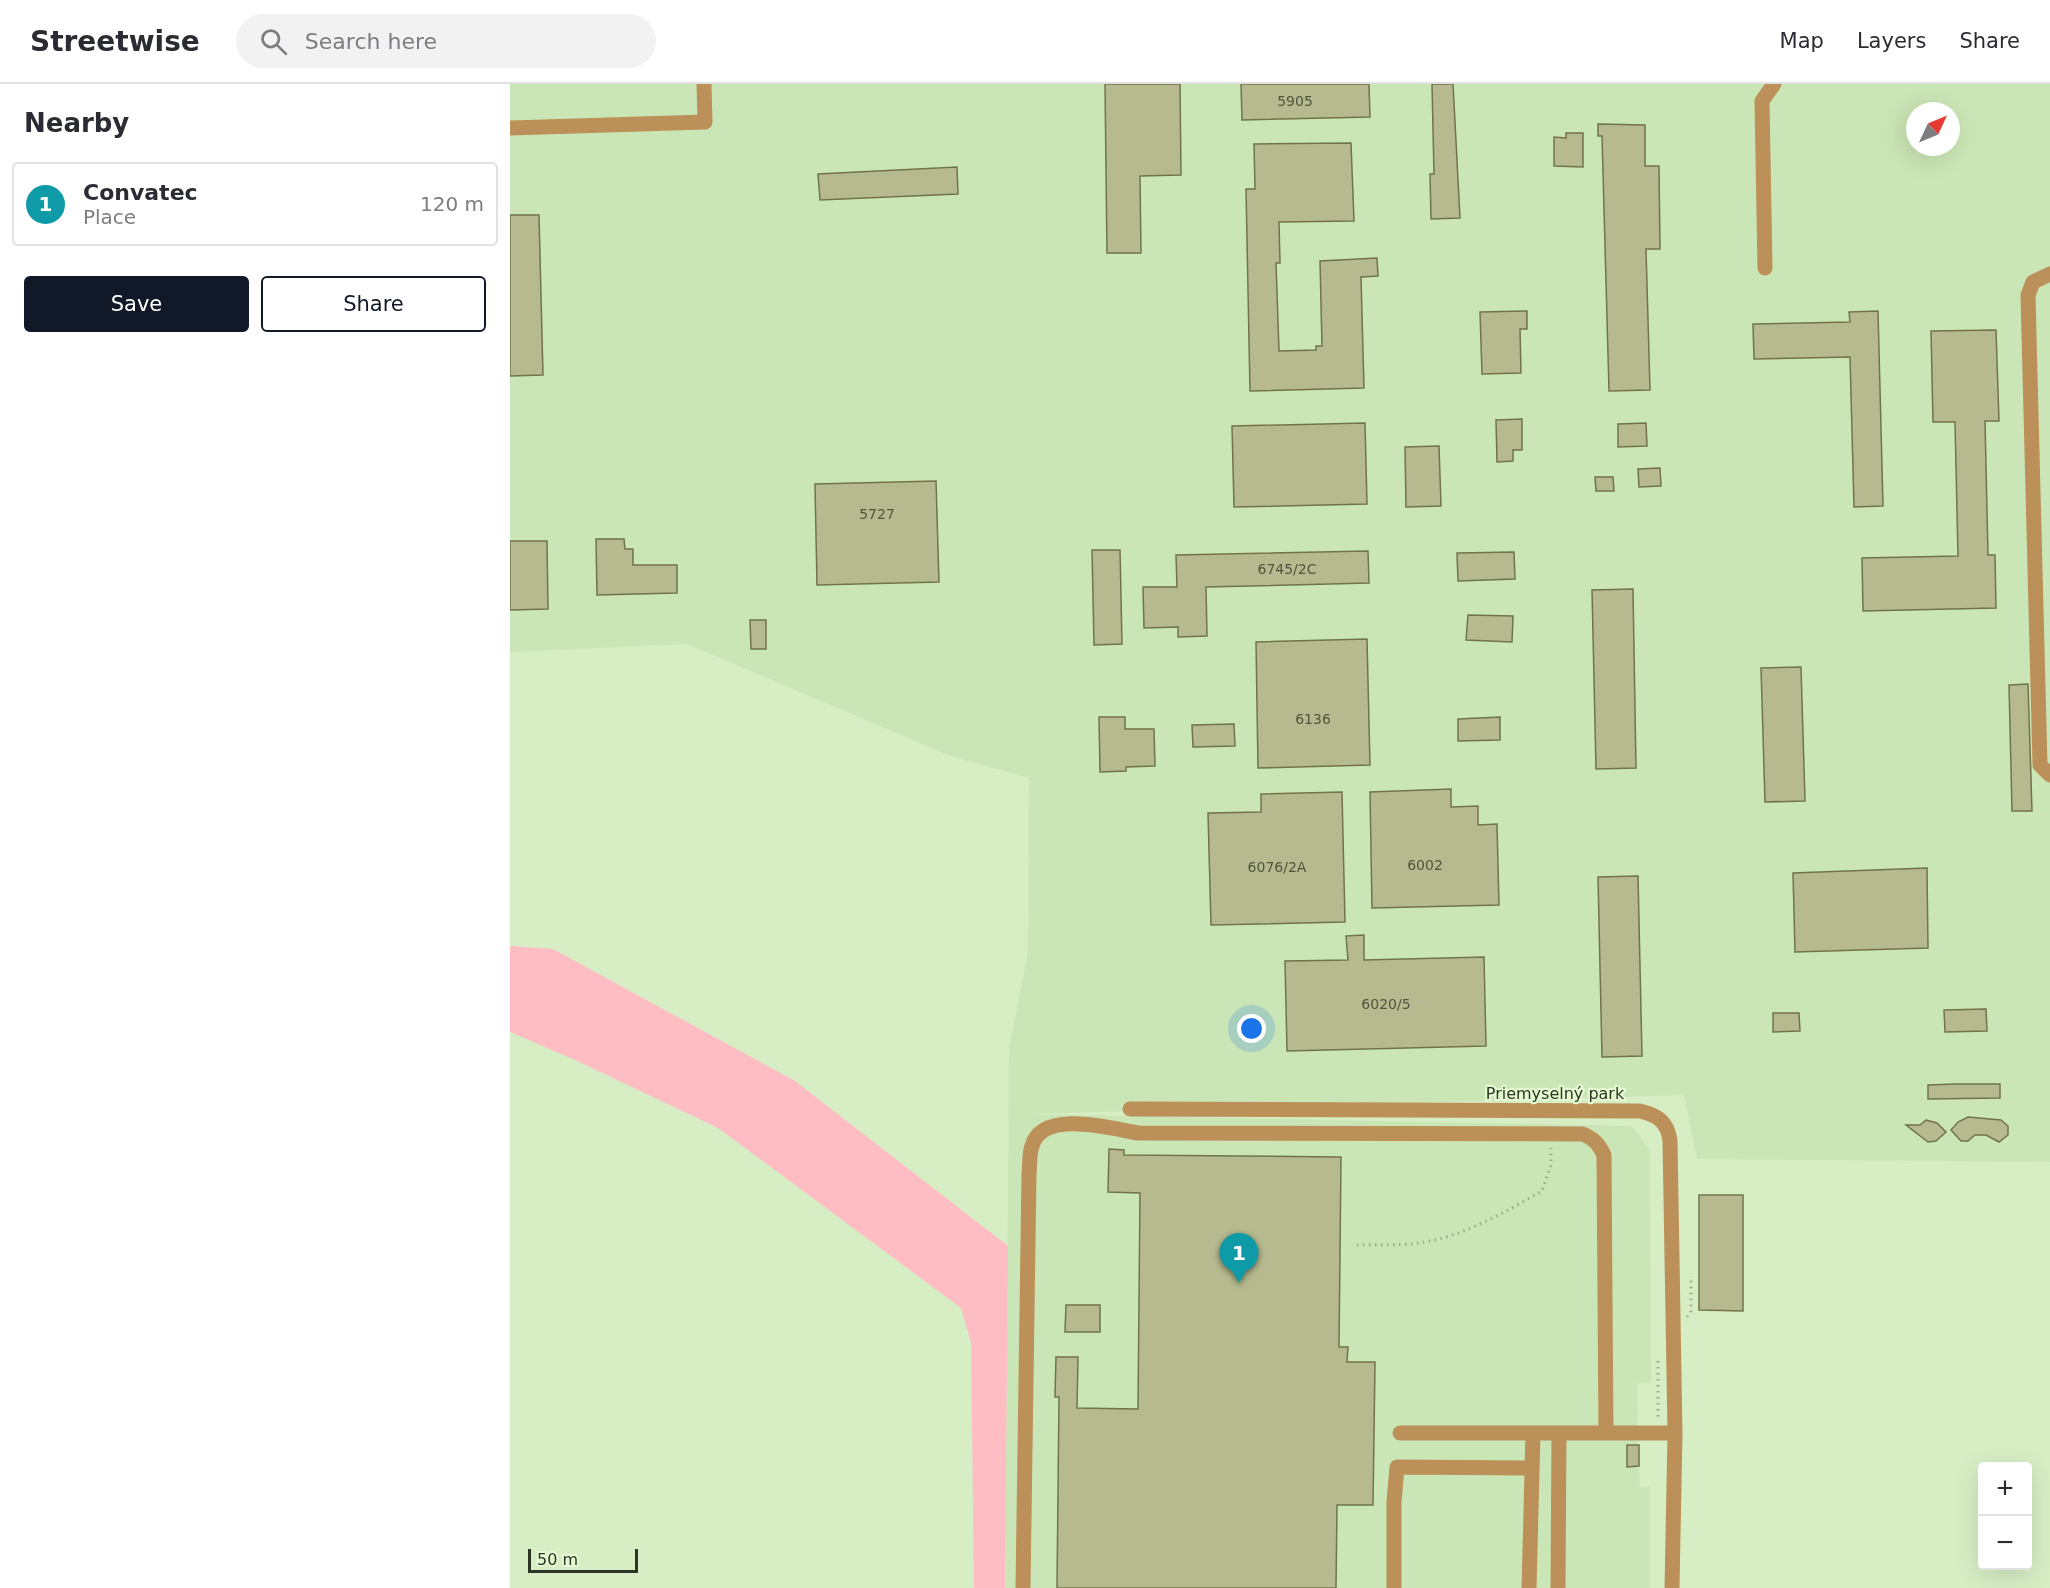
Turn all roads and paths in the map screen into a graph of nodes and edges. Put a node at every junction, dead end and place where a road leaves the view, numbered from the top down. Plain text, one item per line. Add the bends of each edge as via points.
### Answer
1 (704, 84) edge
2 (1774, 84) edge
3 (510, 128) edge
4 (1765, 268) dead end
5 (2050, 274) edge
6 (2050, 775) edge
7 (1130, 1109) dead end
8 (1550, 1134) junction
9 (1357, 1245) dead end
10 (1400, 1433) dead end
11 (1533, 1433) junction
12 (1559, 1433) junction
13 (1606, 1433) junction
14 (1675, 1433) junction
15 (1531, 1468) junction
16 (1023, 1588) edge
17 (1394, 1588) edge
18 (1529, 1588) edge
19 (1558, 1588) edge
20 (1672, 1588) edge

1 - 3 street via 705,122
2 - 4 street via 1762,101
5 - 6 street via 2033,282 2028,294 2040,765
7 - 14 street, Priemyselný park via 1653,1114 1668,1129 1670,1140
8 - 9 path via 1551,1164 1542,1191 1464,1230 1419,1243
8 - 13 street via 1591,1137 1604,1155
8 - 16 street via 1138,1133 1079,1124 1048,1125 1032,1145
10 - 11 street
11 - 12 street
11 - 15 street
12 - 13 street
12 - 19 street
13 - 14 street
14 - 20 street, Priemyselný park
15 - 17 street via 1397,1467
15 - 18 street

